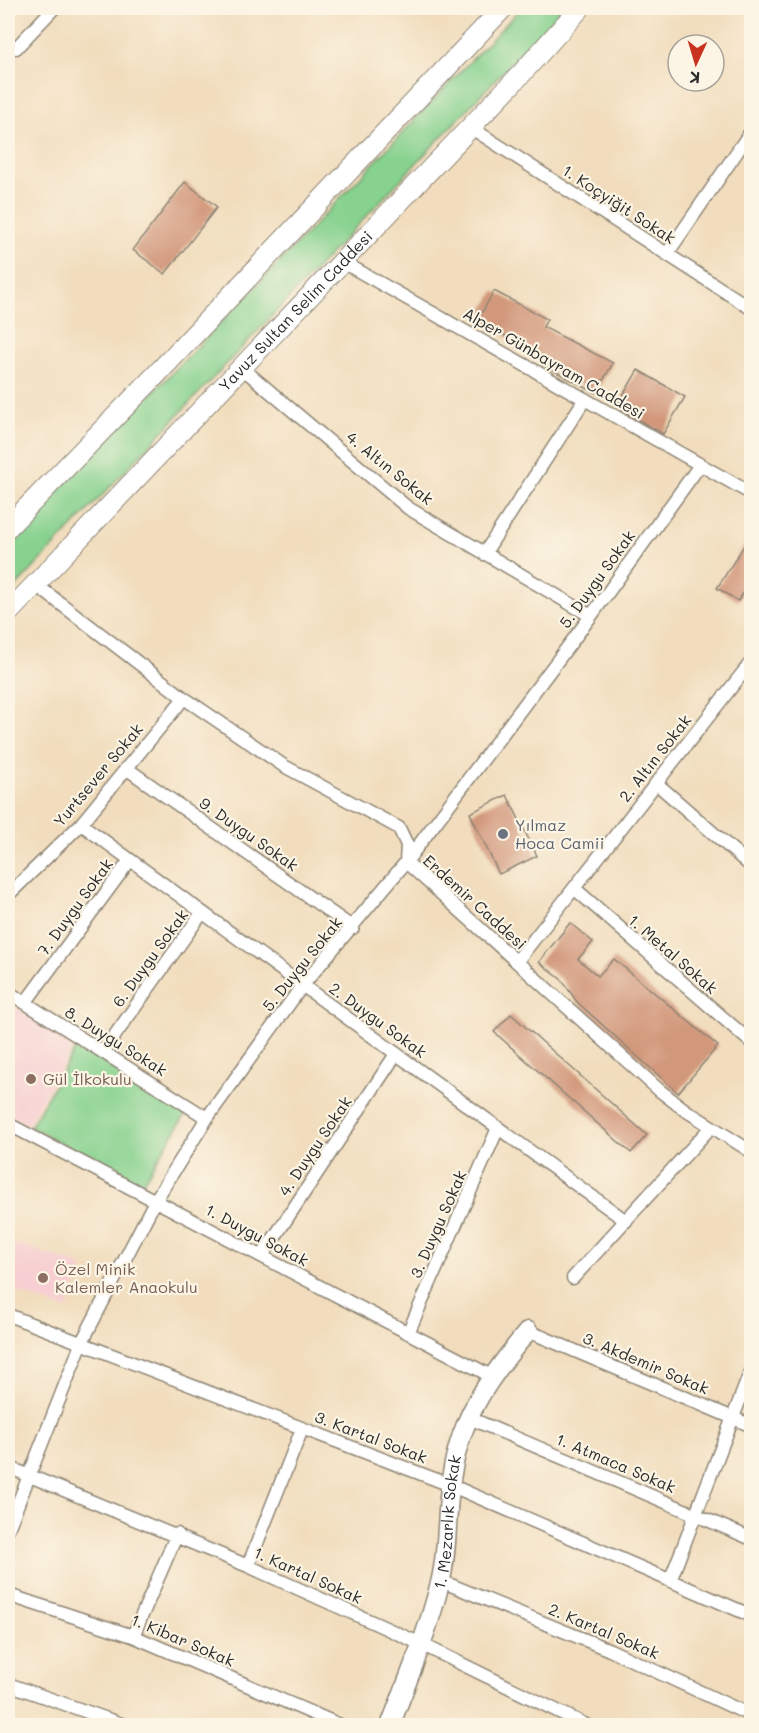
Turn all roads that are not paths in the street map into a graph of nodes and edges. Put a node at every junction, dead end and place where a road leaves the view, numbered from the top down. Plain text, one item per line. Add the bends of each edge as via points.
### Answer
1 (54, 8) edge
2 (503, 8) edge
3 (580, 8) edge
4 (16, 48) dead end
5 (470, 127) junction
6 (752, 130) edge
7 (667, 254) junction
8 (341, 261) junction
9 (752, 309) edge
10 (241, 367) junction
11 (585, 399) junction
12 (700, 465) junction
13 (752, 494) edge
14 (8, 527) edge
15 (484, 554) junction
16 (35, 584) junction
17 (8, 613) edge
18 (591, 616) junction
19 (752, 661) edge
20 (184, 698) junction
21 (126, 768) junction
22 (656, 783) junction
23 (81, 824) junction
24 (130, 860) junction
25 (405, 862) junction
26 (752, 867) edge
27 (574, 888) junction
28 (8, 895) edge
29 (202, 913) junction
30 (353, 927) junction
31 (517, 961) junction
32 (302, 986) junction
33 (8, 992) edge
34 (25, 1003) junction
35 (752, 1043) edge
36 (103, 1052) junction
37 (396, 1054) junction
38 (207, 1118) junction
39 (8, 1124) edge
40 (711, 1127) junction
41 (498, 1128) junction
42 (752, 1152) edge
43 (155, 1201) junction
44 (626, 1221) junction
45 (262, 1256) junction
46 (573, 1278) dead end
47 (8, 1315) edge
48 (528, 1331) joint
49 (408, 1333) junction
50 (82, 1342) junction
51 (752, 1368) edge
52 (491, 1376) junction
53 (467, 1417) junction
54 (732, 1418) junction
55 (752, 1426) edge
56 (302, 1429) junction
57 (8, 1467) edge
58 (28, 1474) junction
59 (450, 1485) junction
60 (695, 1515) junction
61 (9, 1523) edge
62 (177, 1534) junction
63 (752, 1539) edge
64 (248, 1566) junction
65 (441, 1581) junction
66 (670, 1581) junction
67 (8, 1595) edge
68 (752, 1616) edge
69 (133, 1636) junction
70 (421, 1644) junction
71 (8, 1684) edge
72 (752, 1716) edge
73 (127, 1725) edge
74 (342, 1725) edge
75 (390, 1725) edge
76 (588, 1725) edge

1 - 4 street
2 - 14 main road
3 - 5 main road, Yavuz Sultan Selim Caddesi
5 - 7 street, 1. Koçyiğit Sokak
5 - 8 main road, Yavuz Sultan Selim Caddesi
6 - 7 street
7 - 9 street, 1. Koçyiğit Sokak
8 - 10 main road, Yavuz Sultan Selim Caddesi
8 - 11 street, Alper Günbayram Caddesi
10 - 15 street, 4. Altın Sokak via 408,507
10 - 16 main road, Yavuz Sultan Selim Caddesi
11 - 12 street, Alper Günbayram Caddesi
11 - 15 street
12 - 13 street, Alper Günbayram Caddesi
12 - 18 street, 5. Duygu Sokak
15 - 18 street, 4. Altın Sokak
16 - 17 main road, Yavuz Sultan Selim Caddesi
16 - 20 street, Erdemir Caddesi
18 - 25 street, 5. Duygu Sokak
19 - 22 street, 2. Altın Sokak
20 - 21 street, Yurtsever Sokak
20 - 25 street, Erdemir Caddesi via 284,766 399,828 407,845
21 - 23 street, Yurtsever Sokak
21 - 30 street, 9. Duygu Sokak
22 - 26 street
22 - 27 street, 2. Altın Sokak
23 - 24 street, 2. Duygu Sokak
23 - 28 street, Yurtsever Sokak
24 - 29 street, 2. Duygu Sokak
24 - 34 street, 7. Duygu Sokak
25 - 30 street, 5. Duygu Sokak
25 - 31 street, Erdemir Caddesi
27 - 31 street, 2. Altın Sokak
27 - 35 street, 1. Metal Sokak
29 - 32 street, 2. Duygu Sokak
29 - 36 street, 6. Duygu Sokak
30 - 32 street, 5. Duygu Sokak
31 - 40 street, Erdemir Caddesi via 658,1090
32 - 37 street, 2. Duygu Sokak
32 - 38 street, 5. Duygu Sokak
33 - 34 street, 8. Duygu Sokak
34 - 36 street, 8. Duygu Sokak
36 - 38 street, 8. Duygu Sokak
37 - 41 street, 2. Duygu Sokak
37 - 45 street, 4. Duygu Sokak
38 - 43 street, 5. Duygu Sokak
39 - 43 street, 1. Duygu Sokak
40 - 42 street, Erdemir Caddesi
40 - 44 street
41 - 44 street, 2. Duygu Sokak
41 - 49 street, 3. Duygu Sokak
43 - 45 street, 1. Duygu Sokak
43 - 50 street, 5. Duygu Sokak
44 - 46 street
45 - 49 street, 1. Duygu Sokak
47 - 50 street, 3. Kartal Sokak
48 - 52 street, 1. Mezarlık Sokak
48 - 54 street, 3. Akdemir Sokak
49 - 52 street, 1. Duygu Sokak
50 - 56 street, 3. Kartal Sokak
50 - 58 street, 5. Duygu Sokak
51 - 54 street
52 - 53 street, 1. Mezarlık Sokak
53 - 59 street, 1. Mezarlık Sokak via 456,1448
53 - 60 street, 1. Atmaca Sokak
54 - 55 street, 3. Akdemir Sokak
54 - 60 street
56 - 59 street, 3. Kartal Sokak
56 - 64 street
57 - 58 street, 1. Kartal Sokak
58 - 61 street, 5. Duygu Sokak
58 - 62 street, 1. Kartal Sokak
59 - 65 street, 1. Mezarlık Sokak
59 - 66 street, 3. Kartal Sokak
60 - 63 street, 1. Atmaca Sokak
60 - 66 street
62 - 64 street, 1. Kartal Sokak
62 - 69 street
64 - 70 street, 1. Kartal Sokak
65 - 70 street, 1. Mezarlık Sokak
65 - 72 street, 2. Kartal Sokak via 610,1650
66 - 68 street, 3. Kartal Sokak
67 - 69 street, 1. Kibar Sokak
69 - 74 street, 1. Kibar Sokak
70 - 75 street, 1. Mezarlık Sokak
70 - 76 street, 1. Kartal Sokak
71 - 73 street

